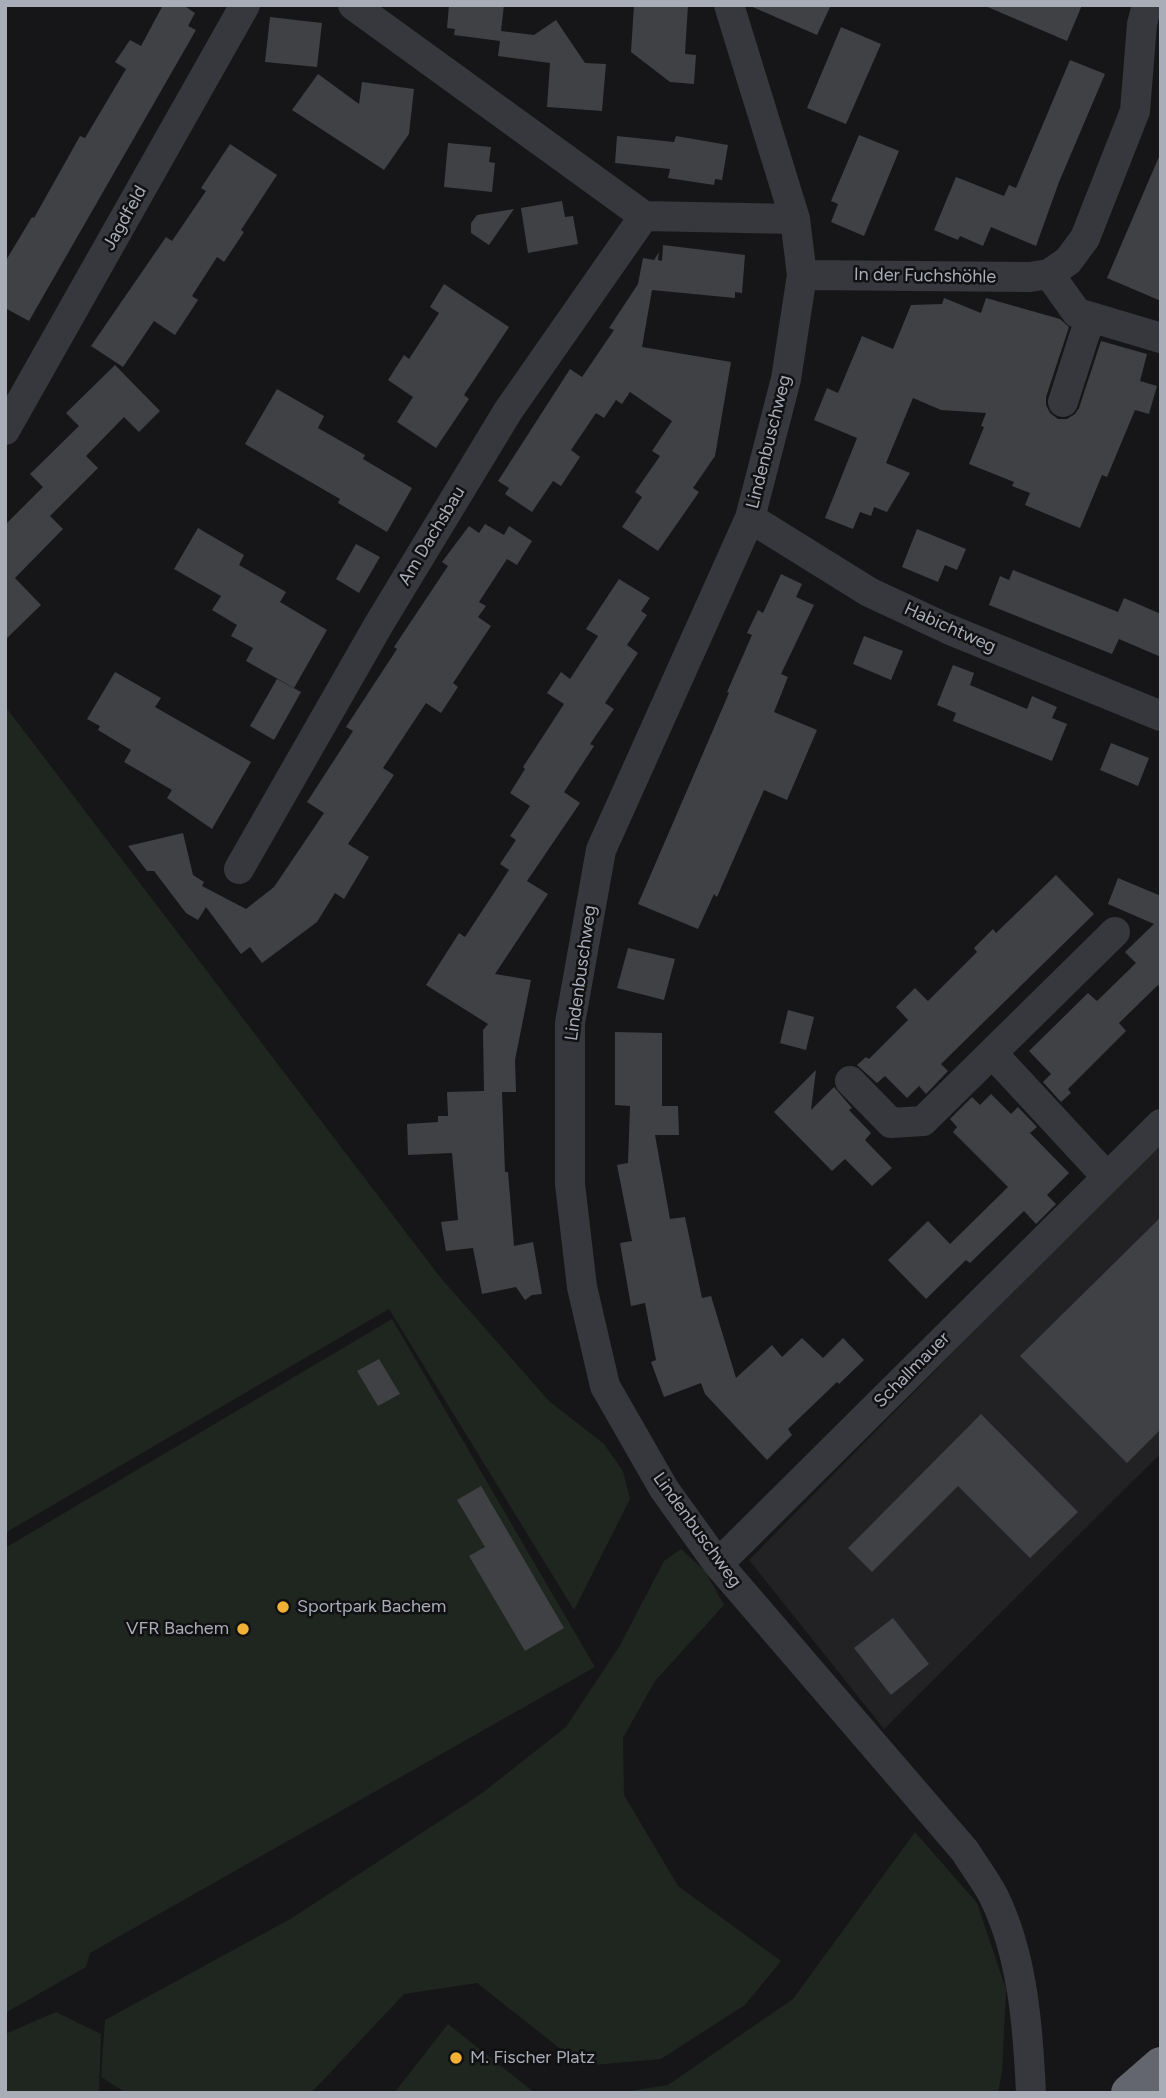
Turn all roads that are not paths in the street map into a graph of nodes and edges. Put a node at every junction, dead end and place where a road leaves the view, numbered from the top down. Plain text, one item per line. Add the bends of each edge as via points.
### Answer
1 (245, 5) edge
2 (353, 5) edge
3 (729, 5) edge
4 (1147, 5) edge
5 (644, 216) junction
6 (795, 219) junction
7 (1049, 274) junction
8 (802, 275) junction
9 (1090, 318) junction
10 (1161, 338) edge
11 (1063, 402) dead end
12 (5, 430) edge
13 (750, 518) junction
14 (1161, 716) edge
15 (239, 869) dead end
16 (1115, 932) dead end
17 (993, 1054) junction
18 (850, 1081) dead end
19 (1161, 1124) edge
20 (1107, 1177) junction
21 (718, 1564) junction
22 (1161, 2066) edge
23 (1031, 2093) edge
24 (1130, 2093) edge

1 - 12 street, Jagdfeld
2 - 5 street
3 - 6 street, Lindenbuschweg
4 - 7 street via 1135,111 1085,238 1068,261
5 - 6 street
5 - 15 street, Am Dachsbau via 508,411
6 - 8 street, Lindenbuschweg
7 - 8 street, In der Fuchshöhle
7 - 9 street via 1077,313
8 - 13 street, Lindenbuschweg via 786,379
9 - 10 street
9 - 11 street
13 - 14 street, Habichtweg via 880,597
13 - 21 street, Lindenbuschweg via 601,850 570,1023 570,1184 582,1287 605,1386 664,1489
16 - 17 street
17 - 18 street via 923,1121 891,1123
17 - 20 street
19 - 20 street, Schallmauer
20 - 21 street, Schallmauer
21 - 23 street, Lindenbuschweg via 965,1851 993,1896 1011,1940 1023,1997
22 - 24 highway

